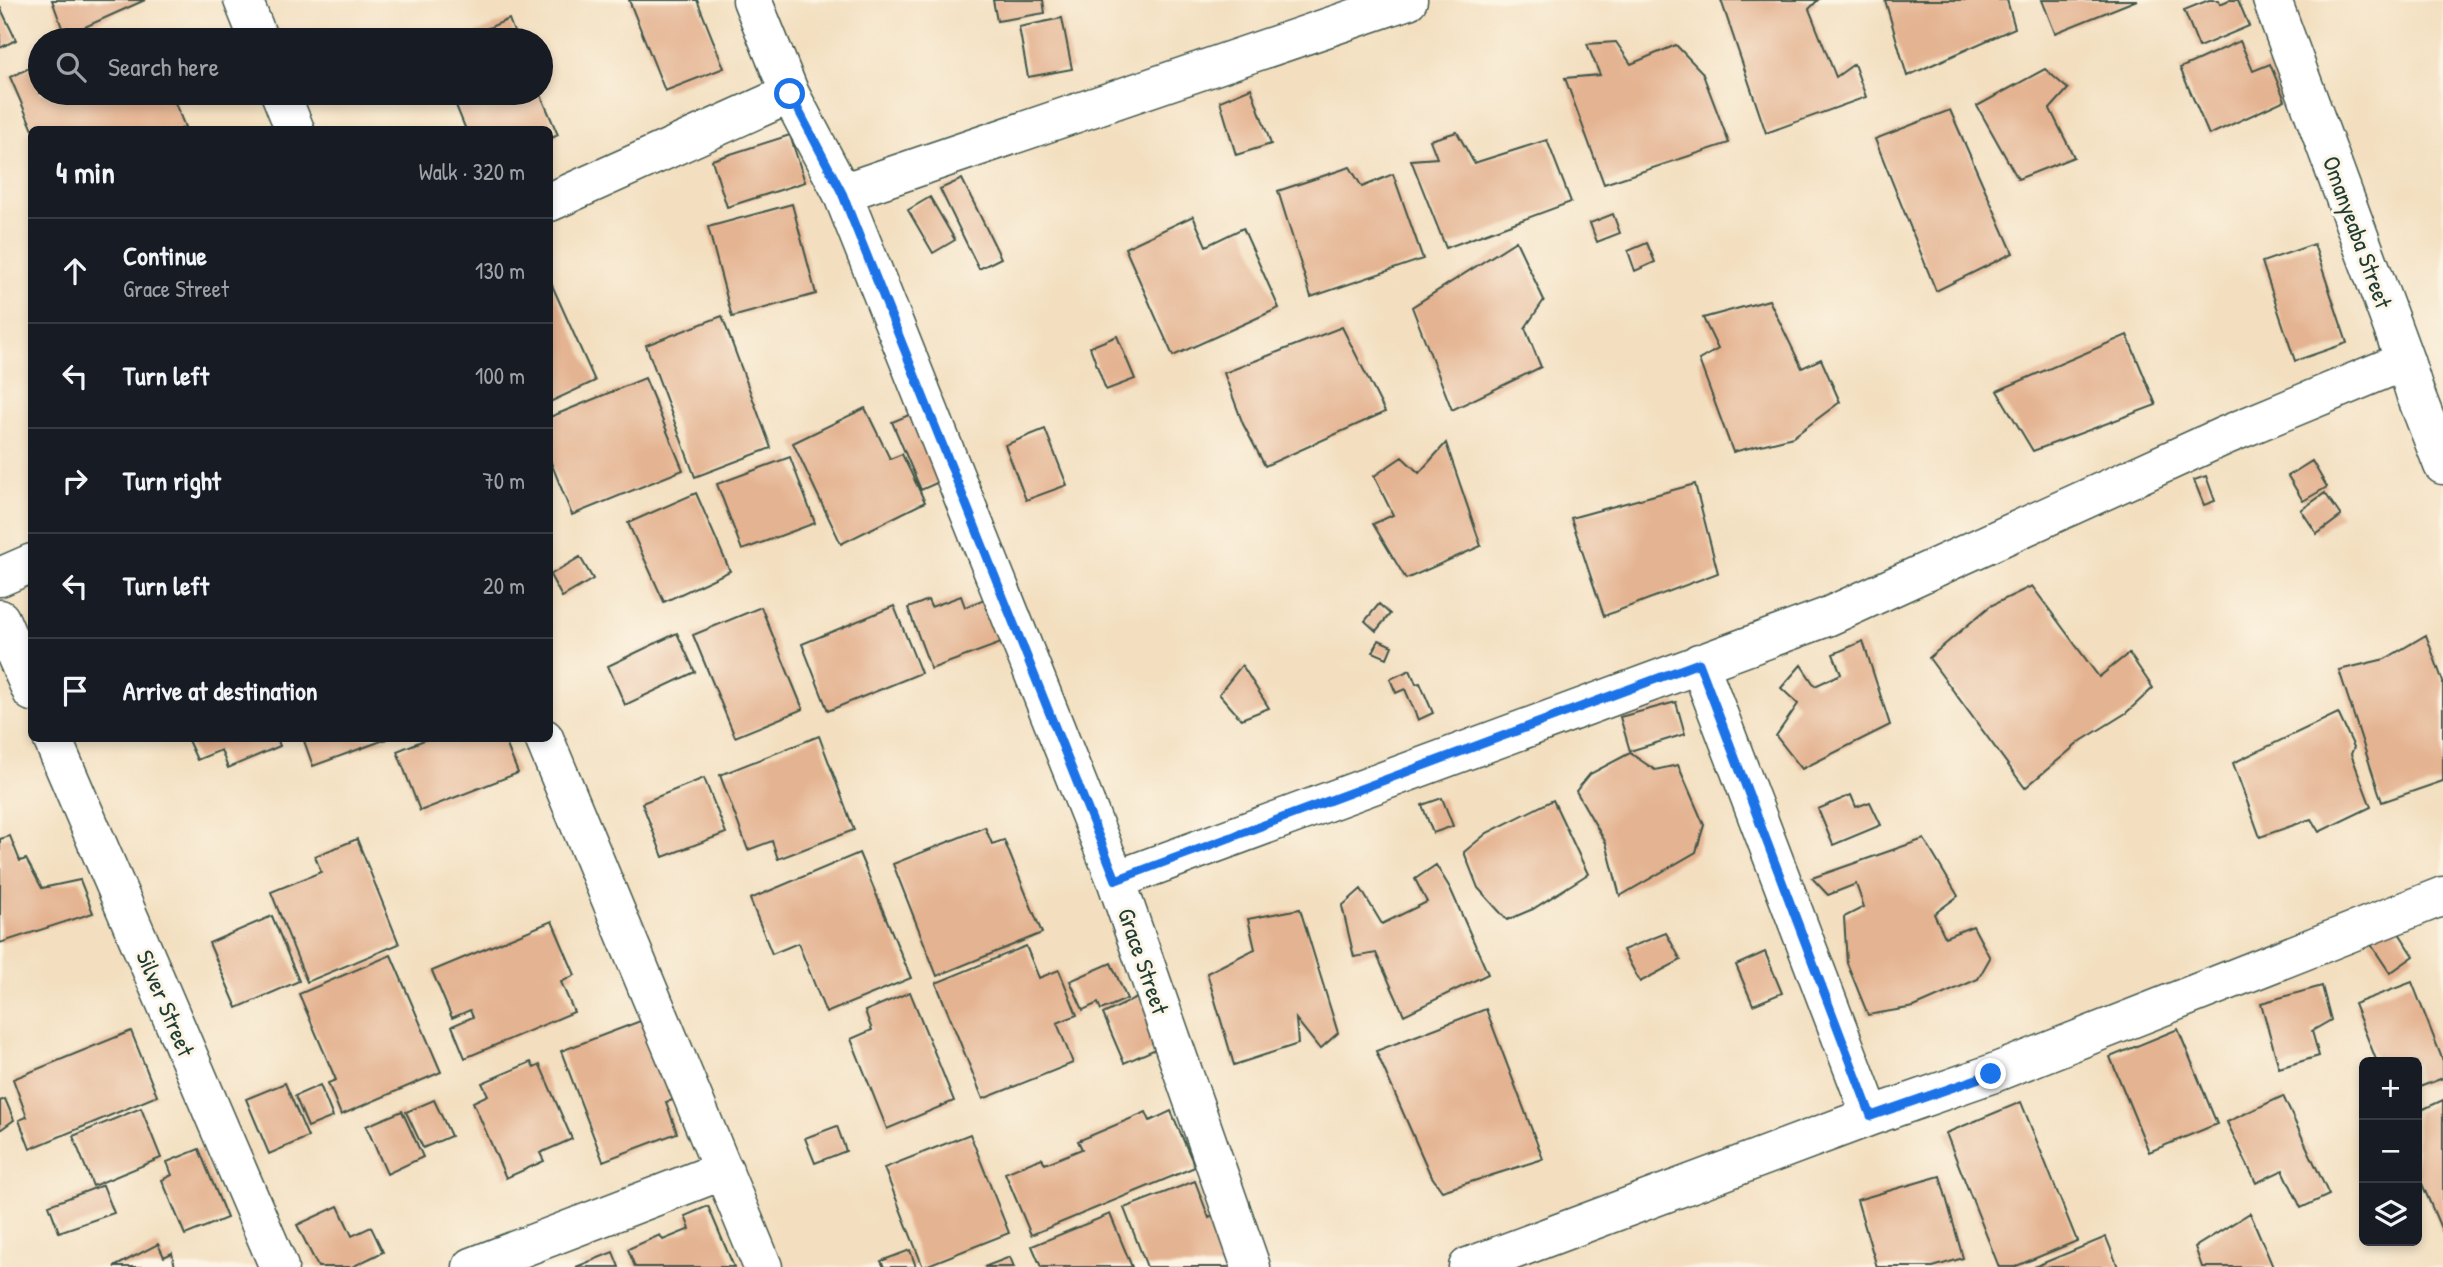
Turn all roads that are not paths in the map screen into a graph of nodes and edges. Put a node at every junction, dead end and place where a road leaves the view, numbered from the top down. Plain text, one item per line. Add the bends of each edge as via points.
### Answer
1 (243, 0) edge
2 (752, 0) edge
3 (1408, 0) edge
4 (2272, 0) edge
5 (254, 28) edge
6 (790, 94) junction
7 (285, 105) edge
8 (293, 126) edge
9 (842, 193) junction
10 (553, 201) edge
11 (2421, 378) edge
12 (2443, 465) edge
13 (28, 565) edge
14 (0, 577) edge
15 (0, 619) edge
16 (1699, 663) junction
17 (28, 683) edge
18 (54, 742) edge
19 (546, 742) edge
20 (1116, 880) junction
21 (2443, 896) edge
22 (1871, 1116) junction
23 (724, 1170) junction
24 (279, 1267) edge
25 (472, 1267) edge
26 (763, 1267) edge
27 (1251, 1267) edge
28 (1468, 1267) edge

1 - 5 street
2 - 6 street, Grace Street
3 - 9 street
4 - 11 street, Omanyeaba Street
6 - 9 street, Grace Street
6 - 10 street
7 - 8 street
9 - 20 street, Grace Street
11 - 12 street, Omanyeaba Street
11 - 16 street via 2224,436 1827,617
13 - 14 street
15 - 17 street
16 - 20 street
16 - 22 street
18 - 24 street, Silver Street
19 - 23 street
20 - 27 street, Grace Street
21 - 22 street via 1991,1074
22 - 28 street
23 - 25 street
23 - 26 street

